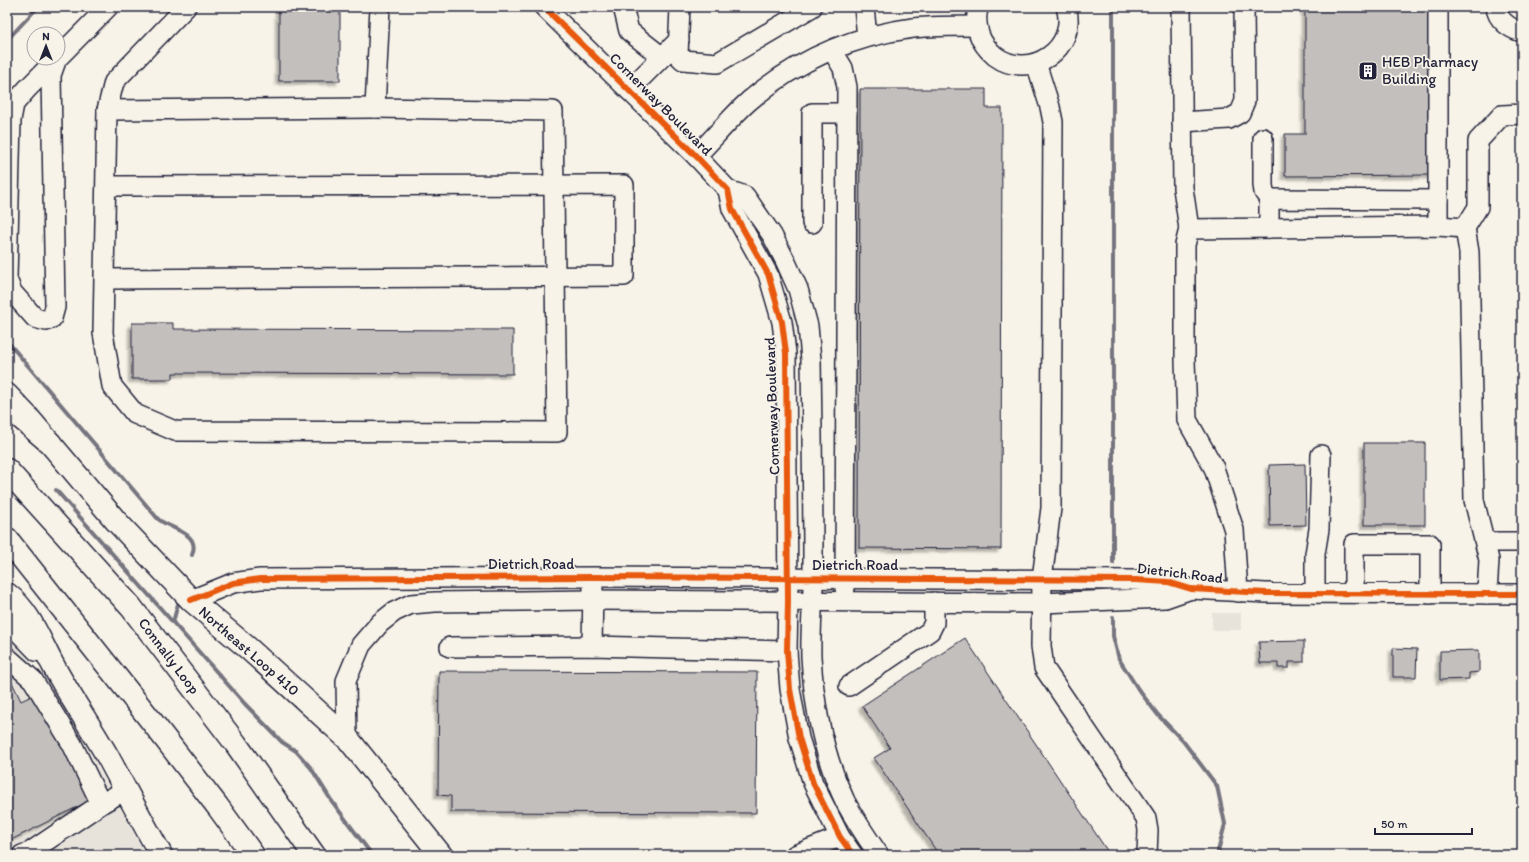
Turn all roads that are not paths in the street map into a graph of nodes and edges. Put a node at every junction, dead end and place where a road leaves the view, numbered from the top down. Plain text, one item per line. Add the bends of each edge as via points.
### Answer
1 (108, 7) edge
2 (186, 7) edge
3 (380, 7) edge
4 (544, 7) edge
5 (624, 7) edge
6 (680, 7) edge
7 (812, 7) edge
8 (864, 7) edge
9 (979, 7) edge
10 (1066, 7) edge
11 (1181, 7) edge
12 (1244, 7) edge
13 (1438, 7) edge
14 (1496, 7) edge
15 (977, 26) junction
16 (1522, 32) edge
17 (867, 37) junction
18 (679, 40) junction
19 (832, 50) junction
20 (66, 51) edge
21 (662, 57) junction
22 (56, 61) joint
23 (1036, 63) junction
24 (629, 90) junction
25 (375, 108) junction
26 (108, 110) junction
27 (847, 113) junction
28 (1522, 114) edge
29 (1182, 122) junction
30 (1263, 138) dead end
31 (696, 156) junction
32 (554, 185) junction
33 (107, 186) junction
34 (728, 190) junction
35 (1269, 198) junction
36 (1438, 200) junction
37 (812, 223) dead end
38 (1438, 226) junction
39 (1188, 228) junction
40 (1269, 228) junction
41 (1465, 228) junction
42 (555, 275) junction
43 (105, 279) junction
44 (7, 395) edge
45 (7, 406) edge
46 (50, 443) junction
47 (1321, 455) dead end
48 (7, 470) edge
49 (7, 539) edge
50 (1485, 542) junction
51 (1522, 542) edge
52 (593, 577) junction
53 (788, 577) junction
54 (845, 577) junction
55 (410, 578) junction
56 (814, 578) junction
57 (1042, 579) junction
58 (1191, 589) junction
59 (1238, 592) junction
60 (1315, 593) junction
61 (1354, 593) junction
62 (7, 594) edge
63 (1430, 594) junction
64 (1487, 594) junction
65 (1522, 594) edge
66 (191, 600) junction
67 (592, 600) junction
68 (788, 601) junction
69 (813, 602) junction
70 (845, 602) junction
71 (934, 602) junction
72 (1041, 603) junction
73 (412, 604) junction
74 (7, 618) edge
75 (450, 646) dead end
76 (592, 646) junction
77 (787, 651) junction
78 (7, 657) edge
79 (56, 670) junction
80 (849, 686) dead end
81 (38, 688) junction
82 (347, 738) junction
83 (126, 790) junction
84 (101, 804) junction
85 (218, 807) junction
86 (840, 837) junction
87 (313, 852) edge
88 (22, 855) edge
89 (161, 855) edge
90 (244, 855) edge
91 (253, 855) edge
92 (441, 855) edge
93 (795, 855) edge
94 (853, 855) edge
95 (879, 855) edge
96 (1147, 855) edge

1 - 20 street
2 - 26 street via 114,82
3 - 25 street
4 - 24 street, Cornerway Boulevard
5 - 21 street via 629,30
6 - 18 street
7 - 18 street via 717,63 683,60 678,55
8 - 17 street
9 - 15 street
10 - 23 street via 1068,28 1063,41 1054,53
11 - 29 street
12 - 29 street via 1245,101 1240,113 1229,119
13 - 36 street
14 - 16 street via 1504,23
15 - 17 street via 914,28
15 - 23 street via 981,40 989,51 1001,60 1014,65
17 - 19 street
18 - 21 street
19 - 27 street via 843,68 847,87
19 - 31 street via 798,66 772,83 748,102
21 - 24 street
22 - 22 street via 51,75 55,307 52,318 46,322 35,318 12,292 7,279 11,120 14,104
23 - 57 street via 1053,122 1051,508
24 - 31 street, Cornerway Boulevard
25 - 26 street
25 - 32 street via 554,111
26 - 33 street
27 - 37 street via 812,113
27 - 54 street
28 - 41 street via 1502,115 1478,141 1478,207
29 - 39 street via 1183,188
30 - 35 street via 1263,185 1264,192
31 - 34 street, Cornerway Boulevard
32 - 33 street
32 - 42 street
32 - 42 street via 624,185 624,276
33 - 43 street
34 - 53 street, Cornerway Boulevard via 732,209 768,274 782,322 787,384
34 - 56 street, Cornerway Boulevard via 745,196 772,235 798,289 808,326 811,360
35 - 36 street
35 - 40 street
36 - 38 street
38 - 40 street
38 - 41 street
39 - 40 street
39 - 59 street via 1185,245 1187,420 1214,468 1234,530
41 - 50 street via 1469,252 1474,500
42 - 43 street
42 - 43 street via 557,432 175,431 135,414 112,386 103,333
44 - 46 main road, Northeast Loop 410
45 - 46 main road
46 - 66 main road, Northeast Loop 410 via 116,521
47 - 60 street
48 - 87 main road, Connally Loop via 131,607 236,744
49 - 85 main road
50 - 51 street
50 - 64 street via 1489,560
52 - 53 street, Dietrich Road
52 - 55 street, Dietrich Road
52 - 67 street
53 - 56 street, Dietrich Road
53 - 68 street, Cornerway Boulevard
54 - 56 street, Dietrich Road
54 - 57 street, Dietrich Road
54 - 70 street
55 - 66 street, Dietrich Road via 260,579 234,583
55 - 73 street
56 - 69 street, Cornerway Boulevard
57 - 58 street, Dietrich Road via 1168,582
57 - 72 street
58 - 59 street, Dietrich Road
58 - 72 street, Dietrich Road via 1165,598
59 - 60 street, Dietrich Road
60 - 61 street, Dietrich Road
61 - 63 street, Dietrich Road
61 - 63 street via 1354,544 1430,544
62 - 79 main road via 26,613
63 - 64 street, Dietrich Road
64 - 65 street, Dietrich Road
66 - 82 main road, Northeast Loop 410
67 - 68 street, Dietrich Road
67 - 73 street, Dietrich Road
67 - 76 street
68 - 69 street, Dietrich Road
68 - 77 street, Cornerway Boulevard
69 - 70 street, Dietrich Road
69 - 95 street, Cornerway Boulevard via 811,657 819,719 828,758 845,801 862,832
70 - 71 street, Dietrich Road
71 - 72 street, Dietrich Road
71 - 80 street via 934,623 930,631
72 - 96 street via 1044,668 1146,818
73 - 82 street, Dietrich Road via 394,612 380,623 361,646 346,682
74 - 79 main road
75 - 76 street
76 - 77 street
77 - 86 street, Cornerway Boulevard via 790,688 799,738 813,783
78 - 81 street via 33,680
79 - 81 street
79 - 83 main road
81 - 84 street via 72,744
82 - 92 main road, Northeast Loop 410
83 - 84 street
83 - 89 main road
84 - 88 street
85 - 90 main road
85 - 91 main road
86 - 93 street
86 - 94 street, Cornerway Boulevard

